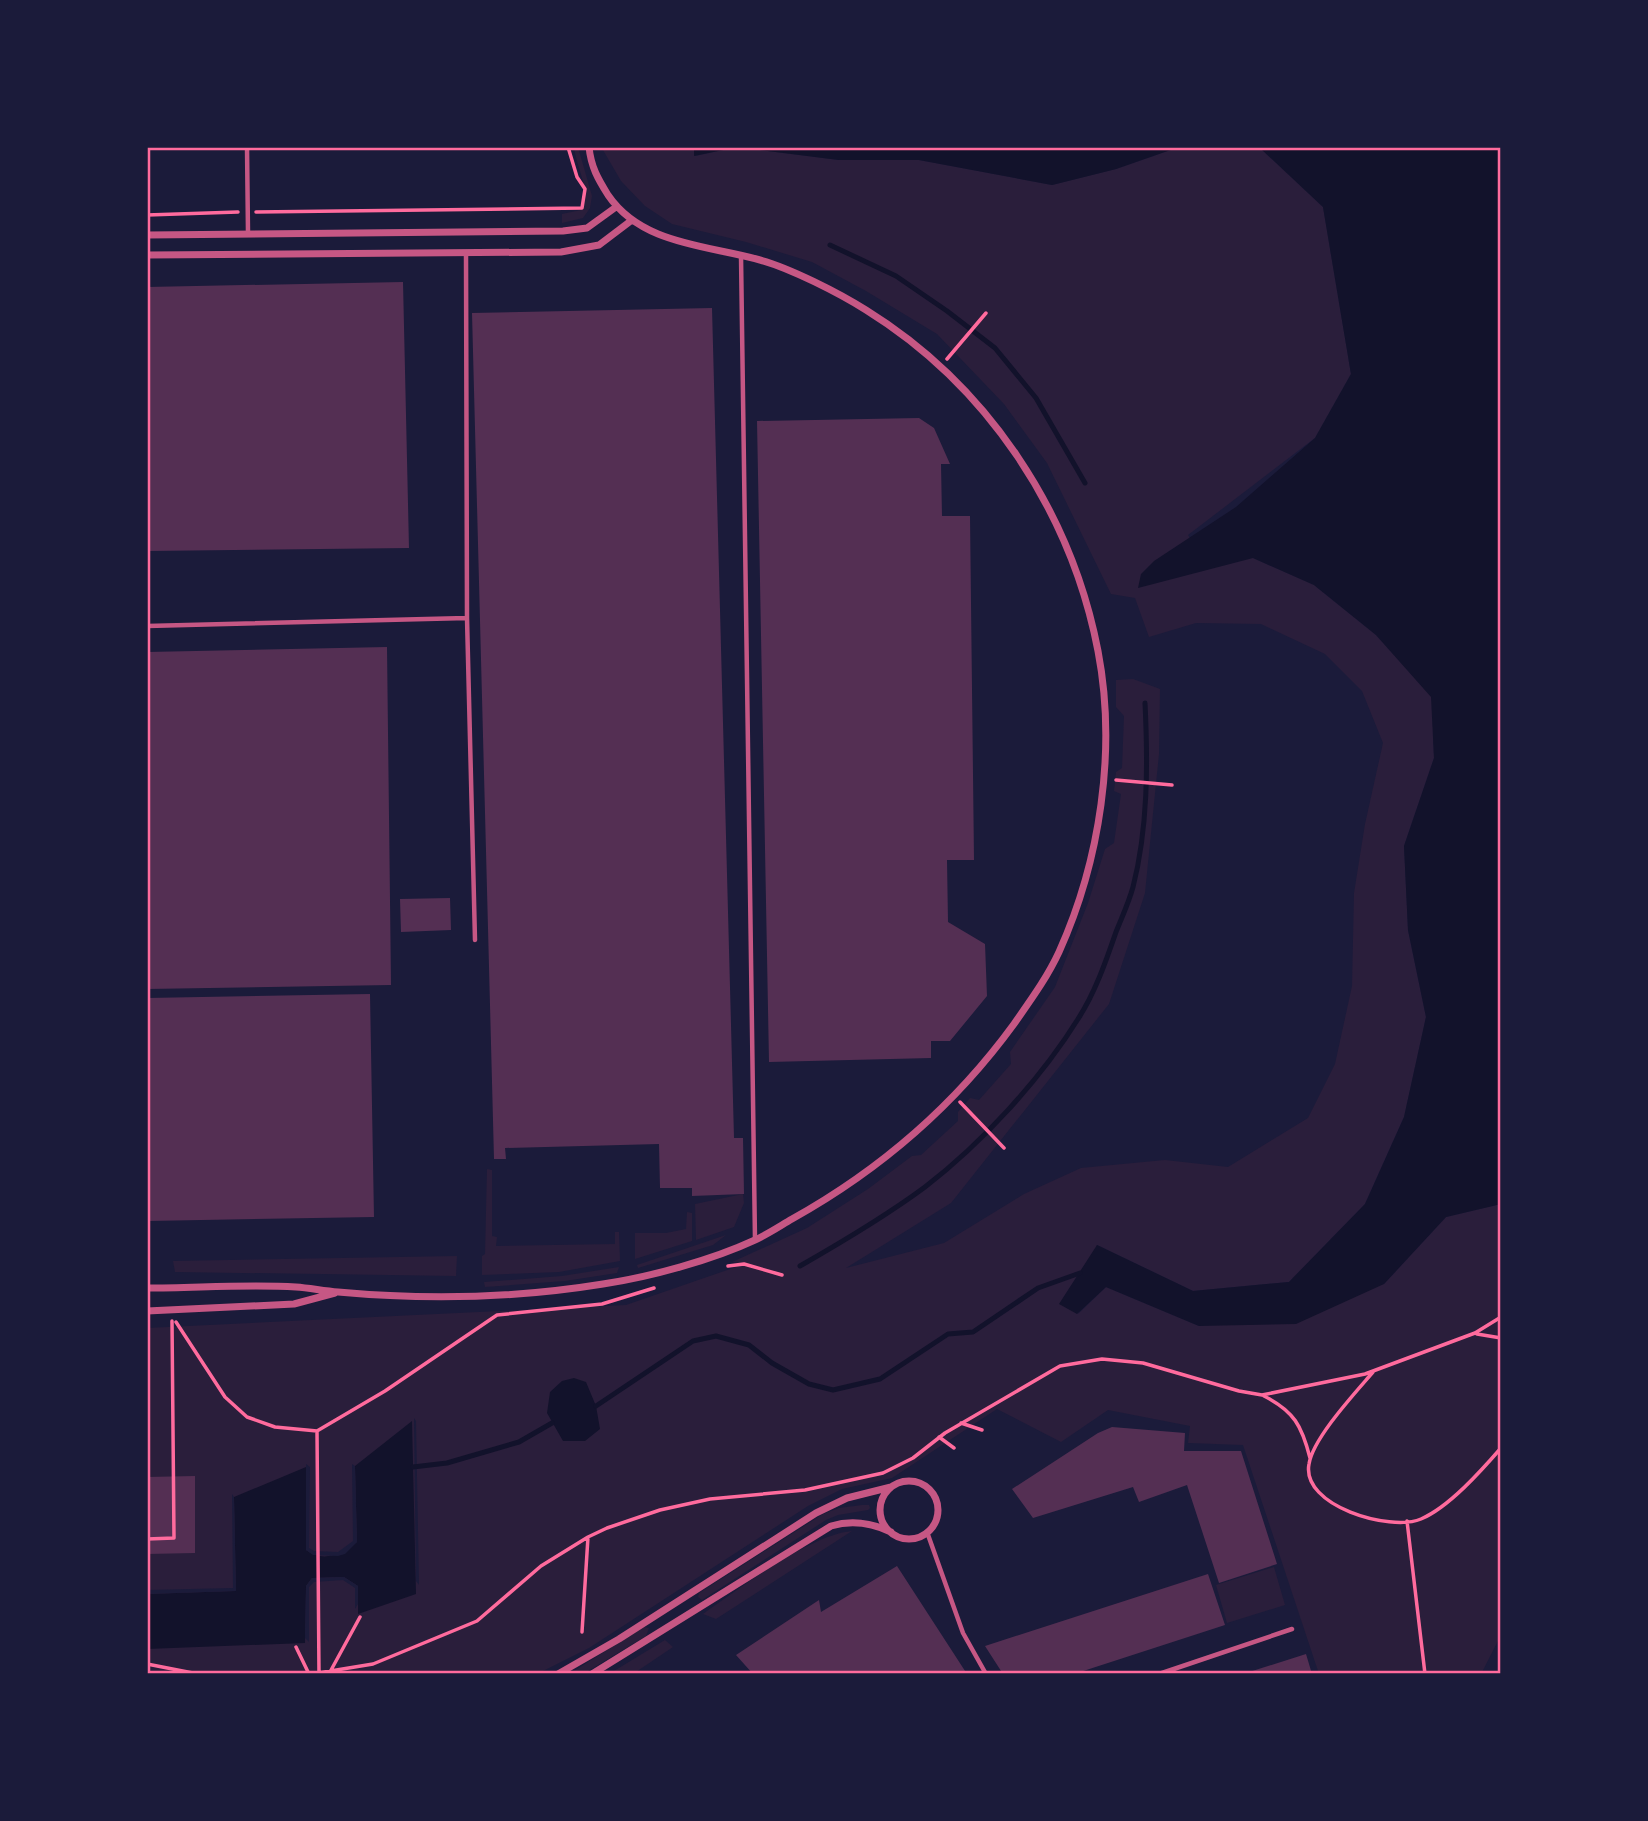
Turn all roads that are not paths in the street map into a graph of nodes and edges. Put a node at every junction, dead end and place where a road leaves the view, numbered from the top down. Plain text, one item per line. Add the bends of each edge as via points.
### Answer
1 (247, 147) edge
2 (589, 147) edge
3 (616, 207) junction
4 (632, 220) junction
5 (248, 233) junction
6 (147, 235) edge
7 (466, 252) junction
8 (147, 255) edge
9 (741, 256) junction
10 (467, 618) junction
11 (147, 625) edge
12 (475, 940) dead end
13 (755, 1240) junction
14 (147, 1289) edge
15 (339, 1292) junction
16 (147, 1311) edge
17 (891, 1487) junction
18 (891, 1532) junction
19 (927, 1532) junction
20 (1292, 1629) dead end
21 (558, 1674) edge
22 (592, 1674) edge
23 (986, 1674) edge
24 (1159, 1674) edge

1 - 5 lane
2 - 3 street via 595,175
3 - 4 street
3 - 5 street via 587,228 563,232
4 - 7 street via 598,245 561,252
4 - 9 street via 662,237
5 - 6 street
7 - 8 street
7 - 10 lane
9 - 13 lane
9 - 13 street via 789,271 865,309 927,354 1002,432 1046,503 1086,600 1101,674 1105,751 1089,866 1059,951 1038,990 986,1062 901,1147 827,1199
10 - 11 lane
10 - 12 lane
13 - 15 street via 670,1270 603,1284 521,1293 420,1296
14 - 15 street via 292,1287
15 - 16 street via 294,1304
17 - 18 street via 880,1510
17 - 19 street via 911,1481 932,1493 936,1518
17 - 21 street via 847,1498 816,1513
18 - 19 street via 909,1538
18 - 22 street via 865,1524 831,1526
19 - 23 lane via 963,1633
20 - 24 lane

